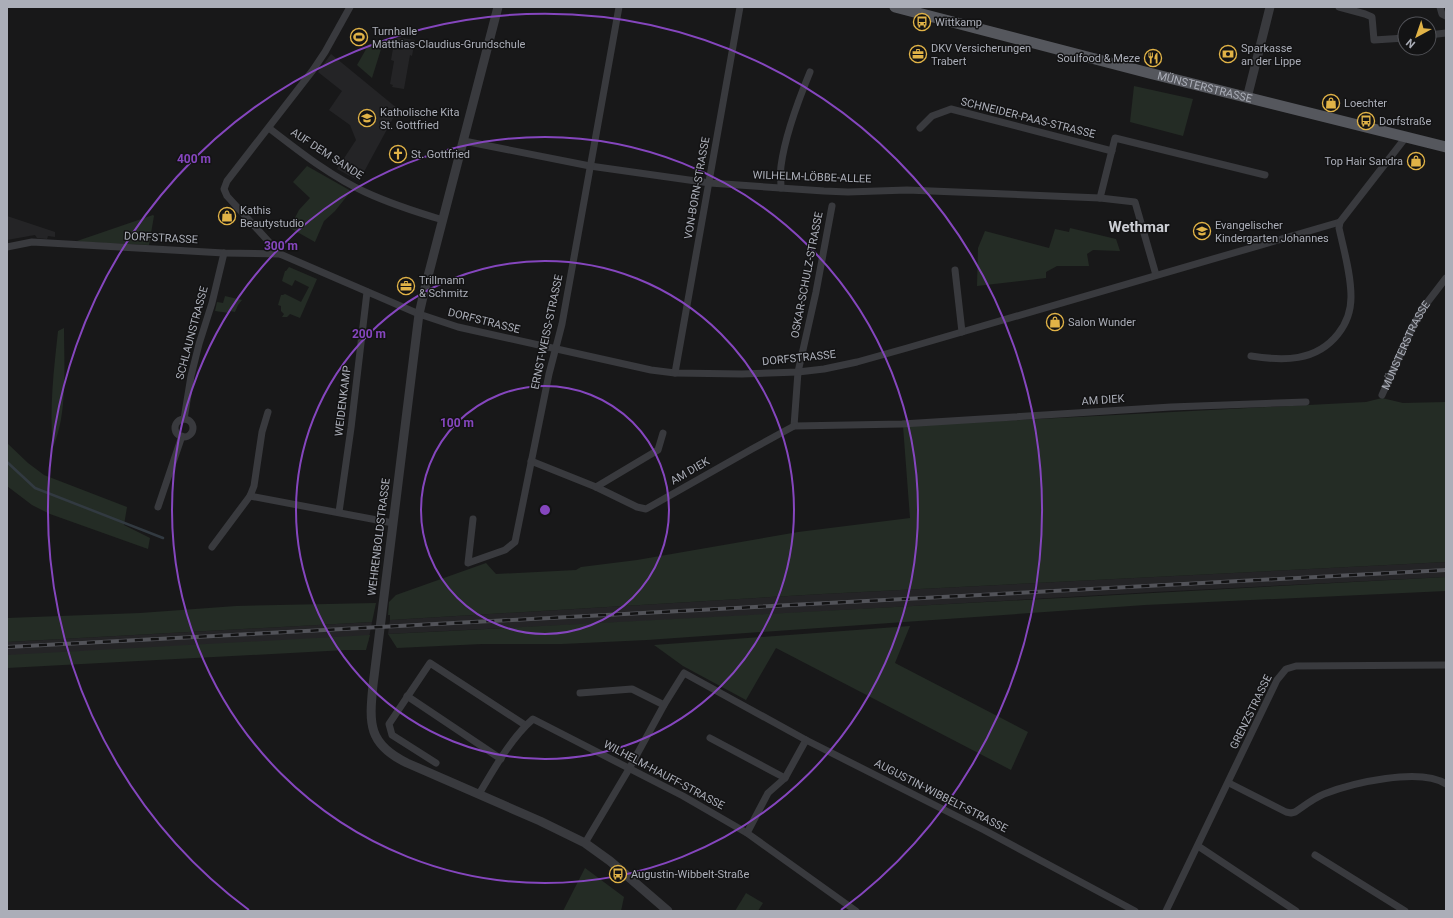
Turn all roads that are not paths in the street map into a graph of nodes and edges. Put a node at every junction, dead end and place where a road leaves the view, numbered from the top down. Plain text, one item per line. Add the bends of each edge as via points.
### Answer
1 (350, 7) edge
2 (498, 7) edge
3 (619, 7) edge
4 (740, 7) edge
5 (895, 7) edge
6 (1270, 7) edge
7 (1339, 7) edge
8 (1440, 7) edge
9 (1446, 16) edge
10 (1397, 39) edge
11 (810, 72) dead end
12 (1247, 98) junction
13 (269, 128) junction
14 (920, 128) dead end
15 (1406, 137) junction
16 (464, 141) junction
17 (1446, 147) edge
18 (1112, 151) junction
19 (590, 166) junction
20 (1265, 176) dead end
21 (710, 183) junction
22 (781, 188) junction
23 (1100, 198) junction
24 (832, 206) dead end
25 (443, 220) junction
26 (1340, 222) junction
27 (7, 247) edge
28 (224, 253) junction
29 (280, 254) junction
30 (955, 270) dead end
31 (1156, 275) junction
32 (1446, 278) edge
33 (367, 292) junction
34 (420, 314) junction
35 (962, 332) junction
36 (556, 348) junction
37 (1251, 356) dead end
38 (798, 372) junction
39 (675, 373) junction
40 (1382, 395) dead end
41 (1306, 402) dead end
42 (268, 412) dead end
43 (184, 419) junction
44 (794, 426) junction
45 (663, 433) dead end
46 (182, 436) junction
47 (531, 461) junction
48 (596, 487) junction
49 (250, 496) junction
50 (158, 507) dead end
51 (340, 512) junction
52 (473, 519) dead end
53 (393, 523) junction
54 (212, 547) dead end
55 (1446, 665) edge
56 (580, 693) dead end
57 (407, 696) junction
58 (664, 705) junction
59 (526, 725) junction
60 (710, 738) dead end
61 (806, 740) junction
62 (500, 759) junction
63 (436, 763) dead end
64 (629, 768) junction
65 (785, 778) junction
66 (1229, 783) junction
67 (1446, 784) edge
68 (478, 794) junction
69 (747, 833) junction
70 (584, 843) junction
71 (1198, 846) junction
72 (1315, 855) dead end
73 (1397, 909) edge
74 (668, 911) edge
75 (856, 911) edge
76 (1135, 911) edge
77 (1166, 911) edge
78 (1296, 911) edge
79 (1406, 911) edge

1 - 13 street via 313,70
2 - 16 street, WEHRENBOLDSTRASSE
3 - 19 street, ERNST-WEISS-STRASSE
4 - 21 street, VON-BORN-STRASSE
5 - 12 main road, MÜNSTERSTRASSE
6 - 12 street
7 - 10 street via 1372,17 1374,40
8 - 9 street via 1442,14
11 - 22 street via 796,110 781,166
12 - 15 main road, MÜNSTERSTRASSE
13 - 25 street, AUF DEM SANDE via 311,159 364,192 408,210
13 - 29 street via 224,188 227,196
14 - 18 street, SCHNEIDER-PAAS-STRASSE via 932,116 951,109
15 - 17 main road, MÜNSTERSTRASSE
15 - 26 street
16 - 19 street, WILHELM-LÖBBE-ALLEE
16 - 25 street, WEHRENBOLDSTRASSE
18 - 20 street via 1116,138
18 - 23 street
19 - 21 street, WILHELM-LÖBBE-ALLEE
19 - 36 street, ERNST-WEISS-STRASSE
21 - 22 street, WILHELM-LÖBBE-ALLEE
21 - 39 street, VON-BORN-STRASSE
22 - 23 street, WILHELM-LÖBBE-ALLEE
23 - 31 street, WILHELM-LÖBBE-ALLEE via 1134,202
24 - 38 street, OSKAR-SCHULZ-STRASSE
25 - 34 street, WEHRENBOLDSTRASSE
26 - 31 street, DORFSTRASSE
26 - 37 street via 1351,297 1349,313 1340,331 1327,346 1308,356 1274,359
27 - 28 street, DORFSTRASSE via 32,242
28 - 29 street, DORFSTRASSE
28 - 43 street, SCHLAUNSTRASSE via 212,304 190,376
29 - 33 street, DORFSTRASSE
30 - 35 street
31 - 35 street, DORFSTRASSE
32 - 40 street, MÜNSTERSTRASSE via 1413,326
33 - 34 street, DORFSTRASSE
33 - 51 street, WEIDENKAMP
34 - 36 street, DORFSTRASSE via 458,327
34 - 53 street, WEHRENBOLDSTRASSE
35 - 38 street, DORFSTRASSE via 857,362
36 - 39 street, DORFSTRASSE
36 - 47 street, ERNST-WEISS-STRASSE
38 - 39 street, DORFSTRASSE
38 - 44 street, OSKAR-SCHULZ-STRASSE
41 - 44 street, AM DIEK via 1171,407 902,424
42 - 49 street
43 - 46 street, SCHLAUNSTRASSE via 176,426 177,432
43 - 46 street, SCHLAUNSTRASSE via 191,422 193,429 189,435
44 - 48 street, AM DIEK via 646,509
45 - 48 street via 658,450
46 - 50 street, SCHLAUNSTRASSE
47 - 48 street, AM DIEK
47 - 52 street, ERNST-WEISS-STRASSE via 515,542 505,550 468,563
49 - 51 street
49 - 54 street
51 - 53 street
53 - 68 street, WEHRENBOLDSTRASSE via 370,710 373,730 381,744 392,755
55 - 66 street, GRENZSTRASSE via 1296,666 1286,669 1277,680
56 - 58 street via 632,688
57 - 59 street via 430,663
57 - 62 street
57 - 63 street via 389,724 392,735
58 - 61 street, AUGUSTIN-WIBBELT-STRASSE via 684,674
58 - 64 street, AUGUSTIN-WIBBELT-STRASSE
59 - 62 street
59 - 64 street, WILHELM-HAUFF-STRASSE via 533,719
60 - 65 street
61 - 65 street
61 - 76 street, AUGUSTIN-WIBBELT-STRASSE via 984,830
62 - 68 street
64 - 69 street, WILHELM-HAUFF-STRASSE
64 - 70 street, AUGUSTIN-WIBBELT-STRASSE
65 - 69 street via 768,793
66 - 67 street via 1291,813 1322,795 1372,780 1425,777
66 - 71 street, GRENZSTRASSE
68 - 70 street, WEHRENBOLDSTRASSE
69 - 75 street, WILHELM-HAUFF-STRASSE
70 - 74 street, WEHRENBOLDSTRASSE via 616,866
71 - 77 street, GRENZSTRASSE
71 - 78 street
72 - 73 street
73 - 79 street

